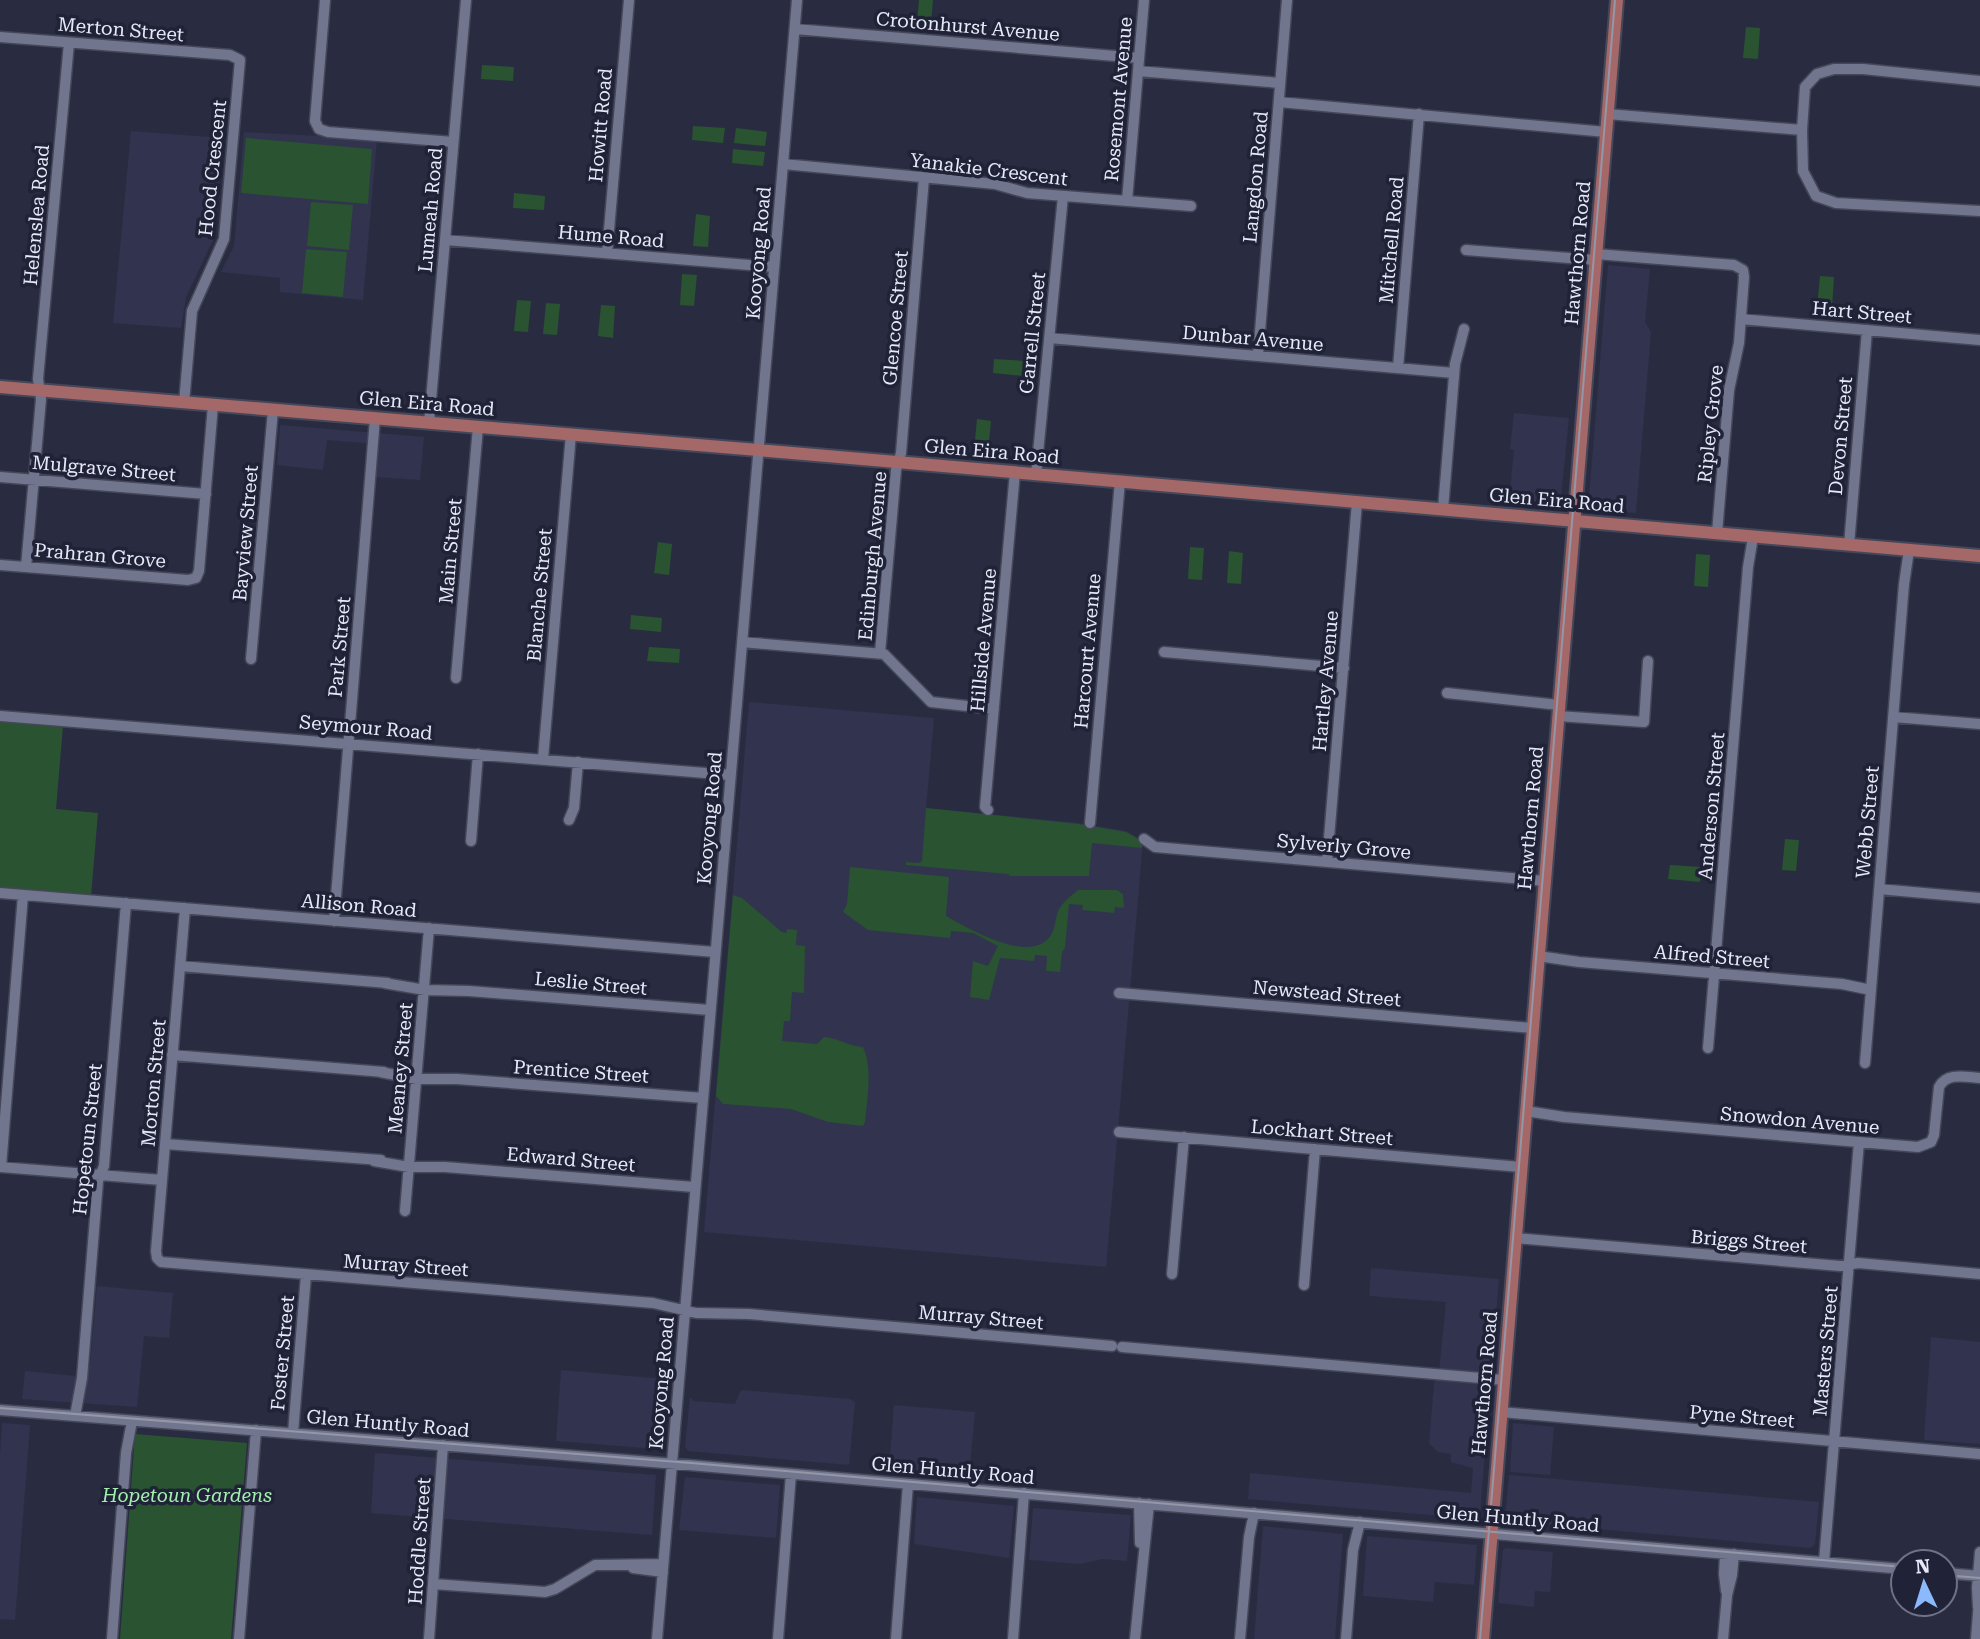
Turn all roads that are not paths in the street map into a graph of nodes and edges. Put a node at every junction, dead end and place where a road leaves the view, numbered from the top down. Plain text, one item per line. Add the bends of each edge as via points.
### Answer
1 (326, 0) edge
2 (466, 0) edge
3 (629, 0) edge
4 (797, 0) edge
5 (1144, 0) edge
6 (1287, 0) edge
7 (1617, 0) edge
8 (795, 29) junction
9 (0, 37) edge
10 (69, 43) junction
11 (238, 58) joint
12 (1139, 58) junction
13 (1138, 71) junction
14 (1980, 81) edge
15 (1280, 83) junction
16 (1279, 102) junction
17 (1419, 114) junction
18 (1607, 114) junction
19 (1802, 130) junction
20 (1606, 132) junction
21 (453, 142) junction
22 (783, 164) junction
23 (924, 178) junction
24 (1063, 196) junction
25 (1127, 201) junction
26 (1191, 206) dead end
27 (1980, 211) edge
28 (445, 240) junction
29 (1466, 250) dead end
30 (607, 253) junction
31 (1596, 257) junction
32 (774, 267) junction
33 (1741, 318) junction
34 (1464, 329) dead end
35 (1867, 330) junction
36 (1049, 338) junction
37 (1980, 340) edge
38 (1258, 356) junction
39 (1398, 368) junction
40 (1454, 373) junction
41 (0, 387) edge
42 (39, 391) junction
43 (184, 403) junction
44 (213, 405) junction
45 (273, 410) junction
46 (375, 418) junction
47 (429, 423) junction
48 (478, 427) junction
49 (571, 434) junction
50 (758, 450) junction
51 (898, 462) junction
52 (1015, 472) junction
53 (1036, 474) junction
54 (0, 477) edge
55 (34, 480) junction
56 (1121, 481) junction
57 (206, 494) junction
58 (1357, 502) junction
59 (1443, 509) junction
60 (1574, 521) junction
61 (1717, 533) junction
62 (1750, 536) junction
63 (1849, 545) junction
64 (1906, 550) junction
65 (1980, 556) edge
66 (0, 565) edge
67 (26, 567) junction
68 (742, 642) junction
69 (1164, 652) dead end
70 (880, 653) junction
71 (251, 659) dead end
72 (1648, 661) dead end
73 (1344, 668) junction
74 (456, 678) dead end
75 (1447, 694) dead end
76 (994, 709) junction
77 (1559, 710) junction
78 (0, 716) edge
79 (1893, 717) junction
80 (1980, 724) edge
81 (349, 743) junction
82 (478, 754) junction
83 (543, 759) junction
84 (578, 762) junction
85 (730, 775) junction
86 (988, 810) dead end
87 (569, 820) dead end
88 (1090, 823) dead end
89 (1144, 839) dead end
90 (471, 841) dead end
91 (1327, 862) junction
92 (1545, 881) junction
93 (1879, 889) junction
94 (0, 893) edge
95 (23, 895) junction
96 (1980, 898) edge
97 (126, 903) junction
98 (185, 908) junction
99 (334, 921) junction
100 (429, 929) junction
101 (715, 952) junction
102 (1538, 958) junction
103 (180, 967) junction
104 (1715, 974) junction
105 (425, 987) junction
106 (1871, 987) junction
107 (1119, 993) dead end
108 (710, 1010) junction
109 (1532, 1028) junction
110 (1708, 1048) dead end
111 (172, 1055) junction
112 (1865, 1063) dead end
113 (418, 1075) junction
114 (1980, 1078) edge
115 (703, 1098) junction
116 (1526, 1114) junction
117 (1119, 1132) dead end
118 (1184, 1138) junction
119 (1859, 1142) junction
120 (165, 1144) junction
121 (1315, 1149) junction
122 (410, 1164) junction
123 (0, 1167) edge
124 (1521, 1167) junction
125 (101, 1175) junction
126 (162, 1180) junction
127 (695, 1187) junction
128 (405, 1211) dead end
129 (1516, 1238) junction
130 (159, 1260) joint
131 (1850, 1264) junction
132 (1172, 1274) dead end
133 (1980, 1274) edge
134 (306, 1275) junction
135 (1304, 1285) dead end
136 (685, 1307) junction
137 (1504, 1380) junction
138 (0, 1410) edge
139 (1502, 1412) junction
140 (78, 1416) junction
141 (128, 1420) junction
142 (256, 1430) junction
143 (293, 1433) junction
144 (1835, 1441) junction
145 (443, 1445) junction
146 (1980, 1454) edge
147 (671, 1463) junction
148 (791, 1474) junction
149 (908, 1483) junction
150 (1024, 1493) junction
151 (1144, 1504) junction
152 (1251, 1513) junction
153 (1356, 1522) junction
154 (1491, 1533) junction
155 (1980, 1552) edge
156 (1730, 1554) junction
157 (1824, 1562) junction
158 (663, 1568) junction
159 (1889, 1568) edge
160 (1959, 1574) edge
161 (1979, 1576) edge
162 (433, 1584) junction
163 (1979, 1603) edge
164 (111, 1639) edge
165 (239, 1639) edge
166 (429, 1639) edge
167 (657, 1639) edge
168 (778, 1639) edge
169 (896, 1639) edge
170 (1013, 1639) edge
171 (1135, 1639) edge
172 (1240, 1639) edge
173 (1346, 1639) edge
174 (1483, 1639) edge
175 (1723, 1639) edge
176 (1976, 1639) edge

1 - 21 street via 315,121 319,129
2 - 21 street, Lumeah Road
3 - 30 street, Howitt Road
4 - 8 street, Kooyong Road
5 - 12 street, Rosemont Avenue
6 - 15 street, Langdon Road
7 - 18 main road, Hawthorn Road
8 - 12 street, Crotonhurst Avenue
8 - 22 street, Kooyong Road
9 - 10 street, Merton Street
10 - 11 street, Merton Street
10 - 42 street, Helenslea Road
11 - 43 street, Hood Crescent via 224,239 192,311
12 - 13 street, Rosemont Avenue
13 - 15 street
13 - 25 street, Rosemont Avenue
14 - 19 street via 1834,69 1818,74 1805,87
15 - 16 street, Langdon Road
16 - 17 street
16 - 38 street, Langdon Road
17 - 20 street
17 - 39 street, Mitchell Road
18 - 19 street
18 - 20 main road, Hawthorn Road
19 - 27 street via 1803,170 1816,195 1836,203
20 - 31 main road, Hawthorn Road
21 - 28 street, Lumeah Road
22 - 23 street, Yanakie Crescent
22 - 32 street, Kooyong Road
23 - 24 street, Yanakie Crescent
23 - 51 street, Glencoe Street
24 - 25 street, Yanakie Crescent
24 - 36 street, Garrell Street
25 - 26 street, Yanakie Crescent
28 - 30 street, Hume Road
28 - 47 street, Lumeah Road
29 - 31 street
30 - 32 street, Hume Road
31 - 33 street, Ripley Grove via 1737,266 1744,277
31 - 60 main road, Hawthorn Road
32 - 50 street, Kooyong Road
33 - 35 street, Hart Street
33 - 61 street, Ripley Grove via 1729,390
34 - 40 street
35 - 37 street, Hart Street
35 - 63 street, Devon Street
36 - 38 street, Dunbar Avenue
36 - 53 street, Garrell Street
38 - 39 street, Dunbar Avenue
39 - 40 street, Dunbar Avenue
40 - 59 street
41 - 42 main road, Glen Eira Road
42 - 43 main road, Glen Eira Road
42 - 55 street, Helenslea Road
43 - 44 main road, Glen Eira Road
44 - 45 main road, Glen Eira Road
44 - 57 street
45 - 46 main road, Glen Eira Road
45 - 71 street, Bayview Street
46 - 47 main road, Glen Eira Road
46 - 81 street, Park Street
47 - 48 main road, Glen Eira Road
48 - 49 main road, Glen Eira Road
48 - 74 street, Main Street
49 - 50 main road, Glen Eira Road
49 - 83 street, Blanche Street
50 - 51 main road, Glen Eira Road
50 - 68 street, Kooyong Road
51 - 52 main road, Glen Eira Road
51 - 70 street, Edinburgh Avenue
52 - 53 main road, Glen Eira Road
52 - 76 street, Hillside Avenue
53 - 56 main road, Glen Eira Road
54 - 55 street, Mulgrave Street
55 - 57 street, Mulgrave Street
55 - 67 street, Helenslea Road
56 - 58 main road, Glen Eira Road
56 - 88 street, Harcourt Avenue
57 - 67 street, Prahran Grove via 196,578
58 - 59 main road, Glen Eira Road
58 - 73 street, Hartley Avenue
59 - 60 main road, Glen Eira Road
60 - 61 main road, Glen Eira Road
60 - 77 main road, Hawthorn Road
61 - 62 main road, Glen Eira Road
62 - 63 main road, Glen Eira Road
62 - 104 street, Anderson Street
63 - 64 main road, Glen Eira Road
64 - 65 main road, Glen Eira Road
64 - 79 street, Webb Street
66 - 67 street, Prahran Grove
68 - 70 street, Edinburgh Avenue
68 - 85 street, Kooyong Road
69 - 73 street
70 - 76 street, Edinburgh Avenue via 931,702
72 - 77 street via 1644,722
73 - 91 street, Hartley Avenue
75 - 77 street
76 - 86 street, Hillside Avenue
77 - 92 main road, Hawthorn Road
78 - 81 street, Seymour Road
79 - 80 street
79 - 93 street, Webb Street
81 - 82 street, Seymour Road
81 - 99 street, Park Street
82 - 83 street, Seymour Road
82 - 90 street
83 - 84 street, Seymour Road
84 - 85 street, Seymour Road
84 - 87 street
85 - 101 street, Kooyong Road
89 - 91 street, Sylverly Grove via 1155,848
91 - 92 street, Sylverly Grove
92 - 102 main road, Hawthorn Road
93 - 96 street
93 - 106 street, Webb Street
94 - 95 street, Allison Road
95 - 97 street, Allison Road
95 - 123 street
97 - 98 street, Allison Road
97 - 125 street, Hopetoun Street
98 - 99 street, Allison Road
98 - 103 street, Morton Street
99 - 100 street, Allison Road
100 - 101 street, Allison Road
100 - 105 street, Meaney Street
101 - 108 street, Kooyong Road
102 - 104 street, Alfred Street
102 - 109 main road, Hawthorn Road
103 - 105 street, Leslie Street
103 - 111 street, Morton Street
104 - 106 street, Alfred Street
104 - 110 street, Anderson Street
105 - 108 street, Leslie Street
105 - 113 street, Meaney Street
106 - 112 street, Webb Street
107 - 109 street, Newstead Street
108 - 115 street, Kooyong Road
109 - 116 main road, Hawthorn Road
111 - 113 street, Prentice Street
111 - 120 street, Morton Street
113 - 115 street, Prentice Street
113 - 122 street, Meaney Street
114 - 119 street, Snowdon Avenue via 1959,1076 1942,1081 1934,1135 1926,1145
115 - 127 street, Kooyong Road
116 - 119 street, Snowdon Avenue
116 - 124 main road, Hawthorn Road
117 - 118 street, Lockhart Street
118 - 121 street, Lockhart Street
118 - 132 street
119 - 131 street, Masters Street
120 - 122 street, Edward Street
120 - 126 street, Morton Street
121 - 124 street, Lockhart Street
121 - 135 street
122 - 127 street, Edward Street
122 - 128 street, Meaney Street
123 - 125 street
124 - 129 main road, Hawthorn Road
125 - 126 street
125 - 140 street, Hopetoun Street
126 - 130 street, Morton Street
127 - 136 street, Kooyong Road
129 - 131 street, Briggs Street
129 - 137 main road, Hawthorn Road
130 - 134 street, Murray Street
131 - 133 street, Briggs Street
131 - 144 street, Masters Street
134 - 136 street, Murray Street via 673,1302
134 - 143 street, Foster Street
136 - 137 street, Murray Street
136 - 147 street, Kooyong Road
137 - 139 main road, Hawthorn Road
138 - 140 street, Glen Huntly Road
139 - 144 street, Pyne Street
139 - 154 main road, Hawthorn Road
140 - 141 street, Glen Huntly Road
141 - 142 street, Glen Huntly Road
141 - 164 street
142 - 143 street, Glen Huntly Road
142 - 165 street
143 - 145 street, Glen Huntly Road
144 - 146 street, Pyne Street
144 - 157 street, Masters Street
145 - 147 street, Glen Huntly Road
145 - 162 street, Hoddle Street
147 - 148 street, Glen Huntly Road
147 - 158 street, Kooyong Road
148 - 149 street, Glen Huntly Road
148 - 168 street
149 - 150 street, Glen Huntly Road
149 - 169 street
150 - 151 street, Glen Huntly Road
150 - 170 street
151 - 152 street, Glen Huntly Road
151 - 171 street
152 - 153 street, Glen Huntly Road
152 - 172 street
153 - 154 street, Glen Huntly Road
153 - 173 street
154 - 156 street, Glen Huntly Road
154 - 174 main road, Hawthorn Road
155 - 161 street
156 - 157 street, Glen Huntly Road
156 - 175 street via 1724,1574
157 - 159 street, Glen Huntly Road
158 - 162 street via 590,1566 545,1592
158 - 167 street, Kooyong Road
160 - 161 street
161 - 163 street
162 - 166 street, Hoddle Street
163 - 176 street

